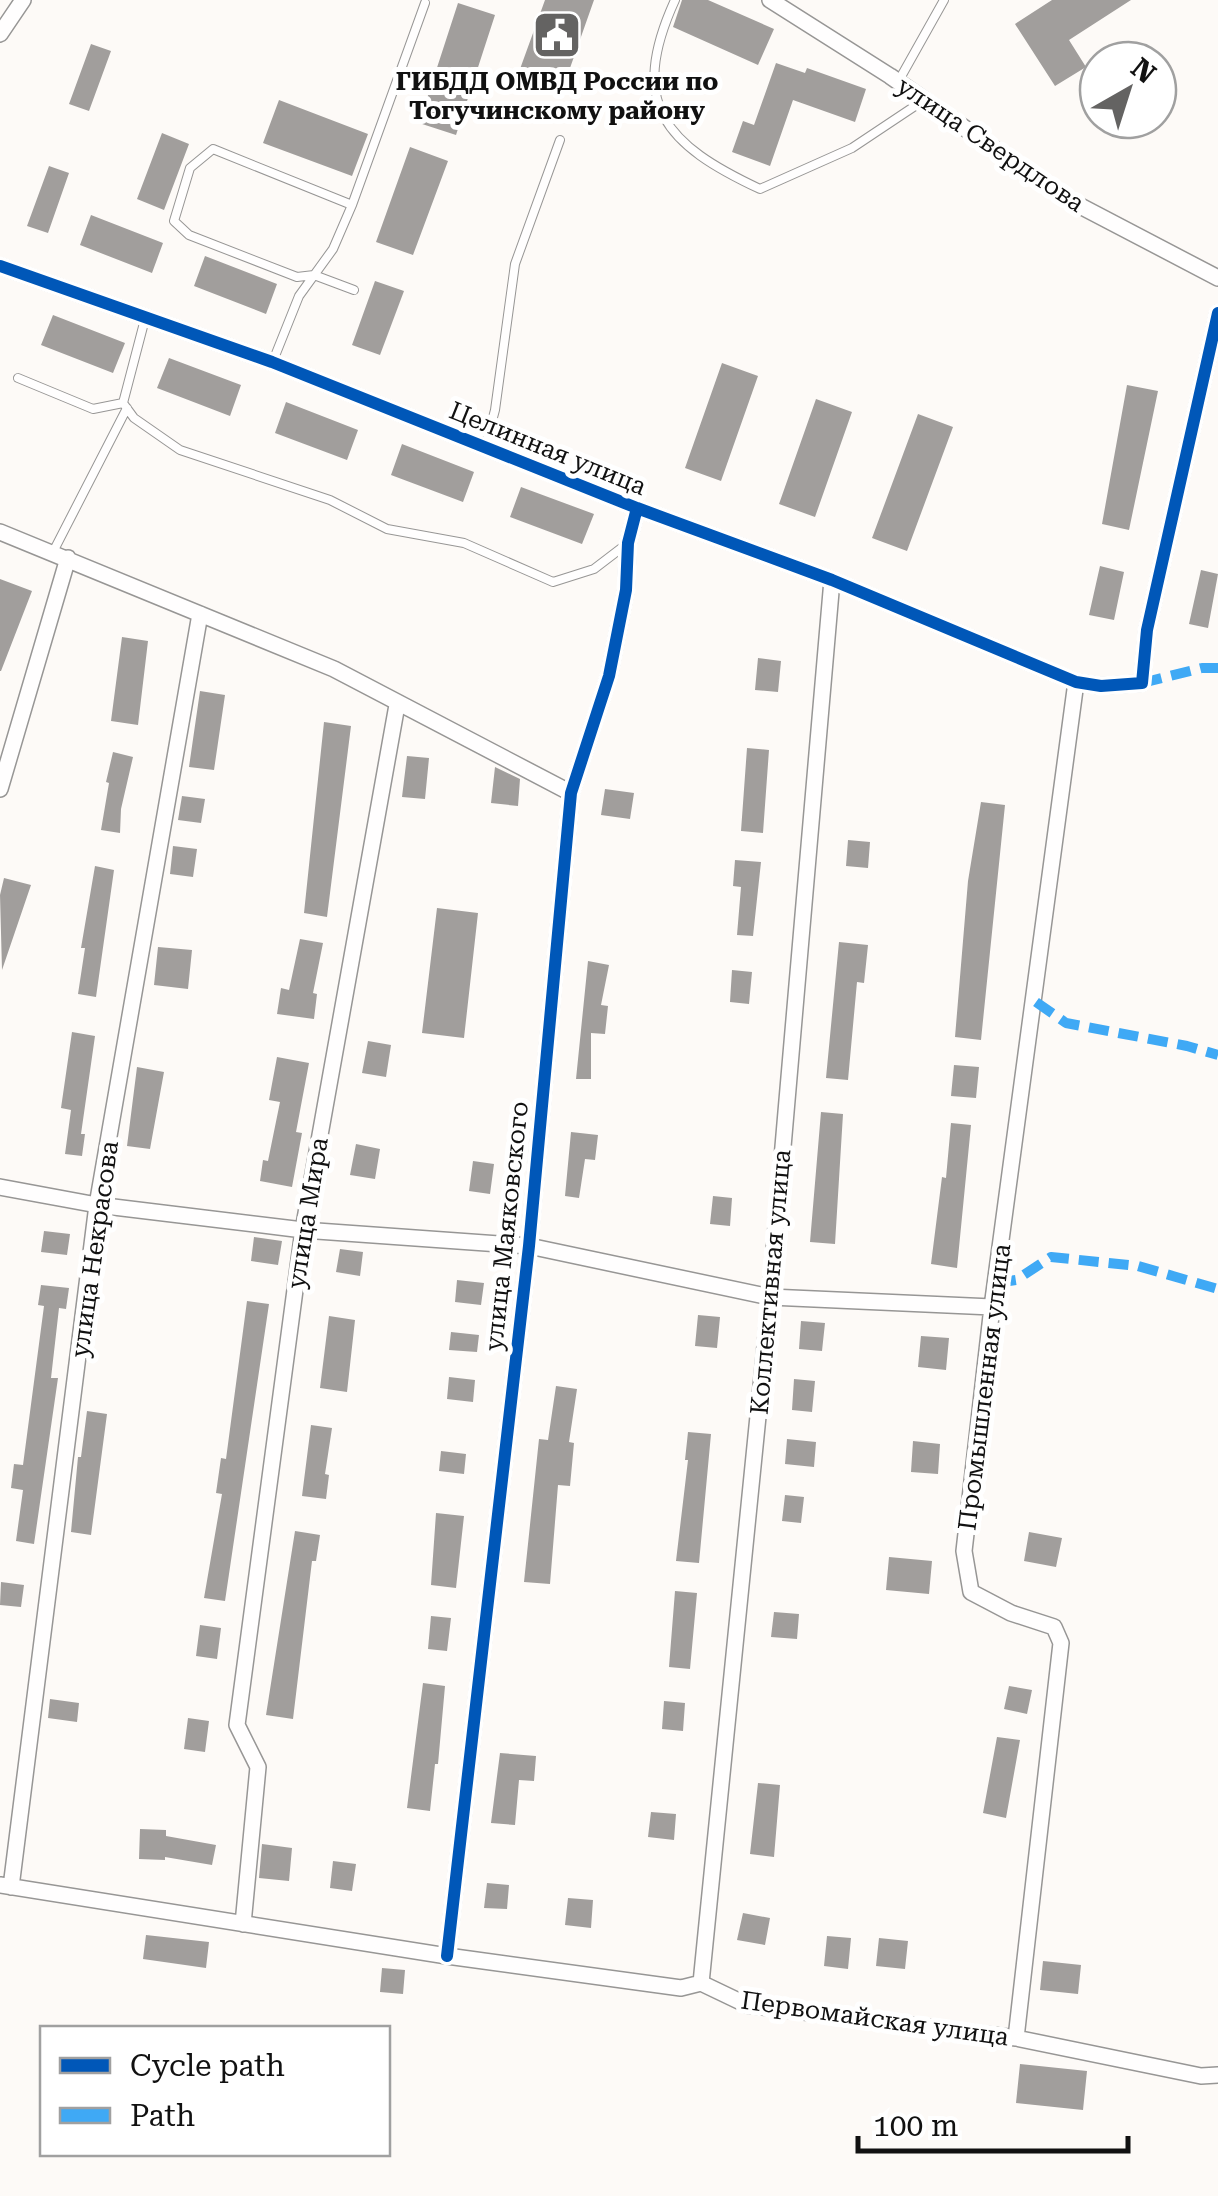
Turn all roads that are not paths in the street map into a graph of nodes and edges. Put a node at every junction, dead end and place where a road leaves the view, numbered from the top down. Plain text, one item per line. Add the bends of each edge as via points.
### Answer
1 (22, 0) edge
2 (675, 0) edge
3 (770, 0) edge
4 (944, 0) edge
5 (425, 3) dead end
6 (0, 34) edge
7 (898, 82) junction
8 (924, 100) junction
9 (560, 140) dead end
10 (352, 205) junction
11 (0, 266) edge
12 (314, 275) junction
13 (1218, 278) edge
14 (354, 290) dead end
15 (1218, 312) edge
16 (145, 317) junction
17 (272, 362) junction
18 (18, 378) dead end
19 (125, 405) junction
20 (486, 447) junction
21 (637, 508) junction
22 (0, 532) edge
23 (628, 542) junction
24 (60, 555) junction
25 (832, 580) junction
26 (200, 614) junction
27 (1076, 682) junction
28 (398, 704) junction
29 (0, 789) edge
30 (570, 793) junction
31 (0, 1186) edge
32 (98, 1205) junction
33 (303, 1230) junction
34 (528, 1246) junction
35 (770, 1297) junction
36 (992, 1306) junction
37 (5, 1886) edge
38 (243, 1924) junction
39 (448, 1956) junction
40 (701, 1983) junction
41 (1016, 2038) junction
42 (1218, 2075) edge

1 - 6 street
2 - 8 lane via 659,35 655,78 664,120 681,144 760,189 852,148
3 - 7 street, улица Свердлова
4 - 7 lane
5 - 10 lane
7 - 8 street, улица Свердлова
8 - 13 street, улица Свердлова via 1066,198
9 - 20 lane via 515,264
10 - 12 lane
10 - 12 lane via 213,149 190,168 174,221 189,235 297,277
11 - 16 street, Целинная улица
12 - 14 lane
12 - 17 lane via 298,296
15 - 27 street via 1147,630 1142,682
16 - 17 street, Целинная улица
16 - 19 lane
17 - 20 street, Целинная улица
18 - 19 lane via 93,409
19 - 23 lane via 180,450 330,500 387,529 464,543 553,582 594,569
19 - 24 lane
20 - 21 street, Целинная улица
21 - 23 street, улица Маяковского
21 - 25 street, Целинная улица
22 - 24 street
23 - 30 street, улица Маяковского via 609,676
24 - 26 street
24 - 29 street
25 - 27 street, Целинная улица
25 - 35 street, Коллективная улица
26 - 28 street
26 - 32 street, улица Некрасова
27 - 36 street, Промышленная улица
28 - 30 street
28 - 33 street, улица Мира
30 - 34 street, улица Маяковского
31 - 32 street
32 - 33 street
32 - 37 street, улица Некрасова
33 - 34 street
33 - 38 street, улица Мира via 237,1725 258,1767
34 - 35 street
34 - 39 street, улица Маяковского
35 - 36 street
35 - 40 street, Коллективная улица
36 - 41 street, Промышленная улица via 964,1551 971,1592 1054,1627 1061,1642
37 - 38 street, Первомайская улица
38 - 39 street, Первомайская улица
39 - 40 street, Первомайская улица via 681,1988
40 - 41 street, Первомайская улица via 748,2005
41 - 42 street, Первомайская улица

